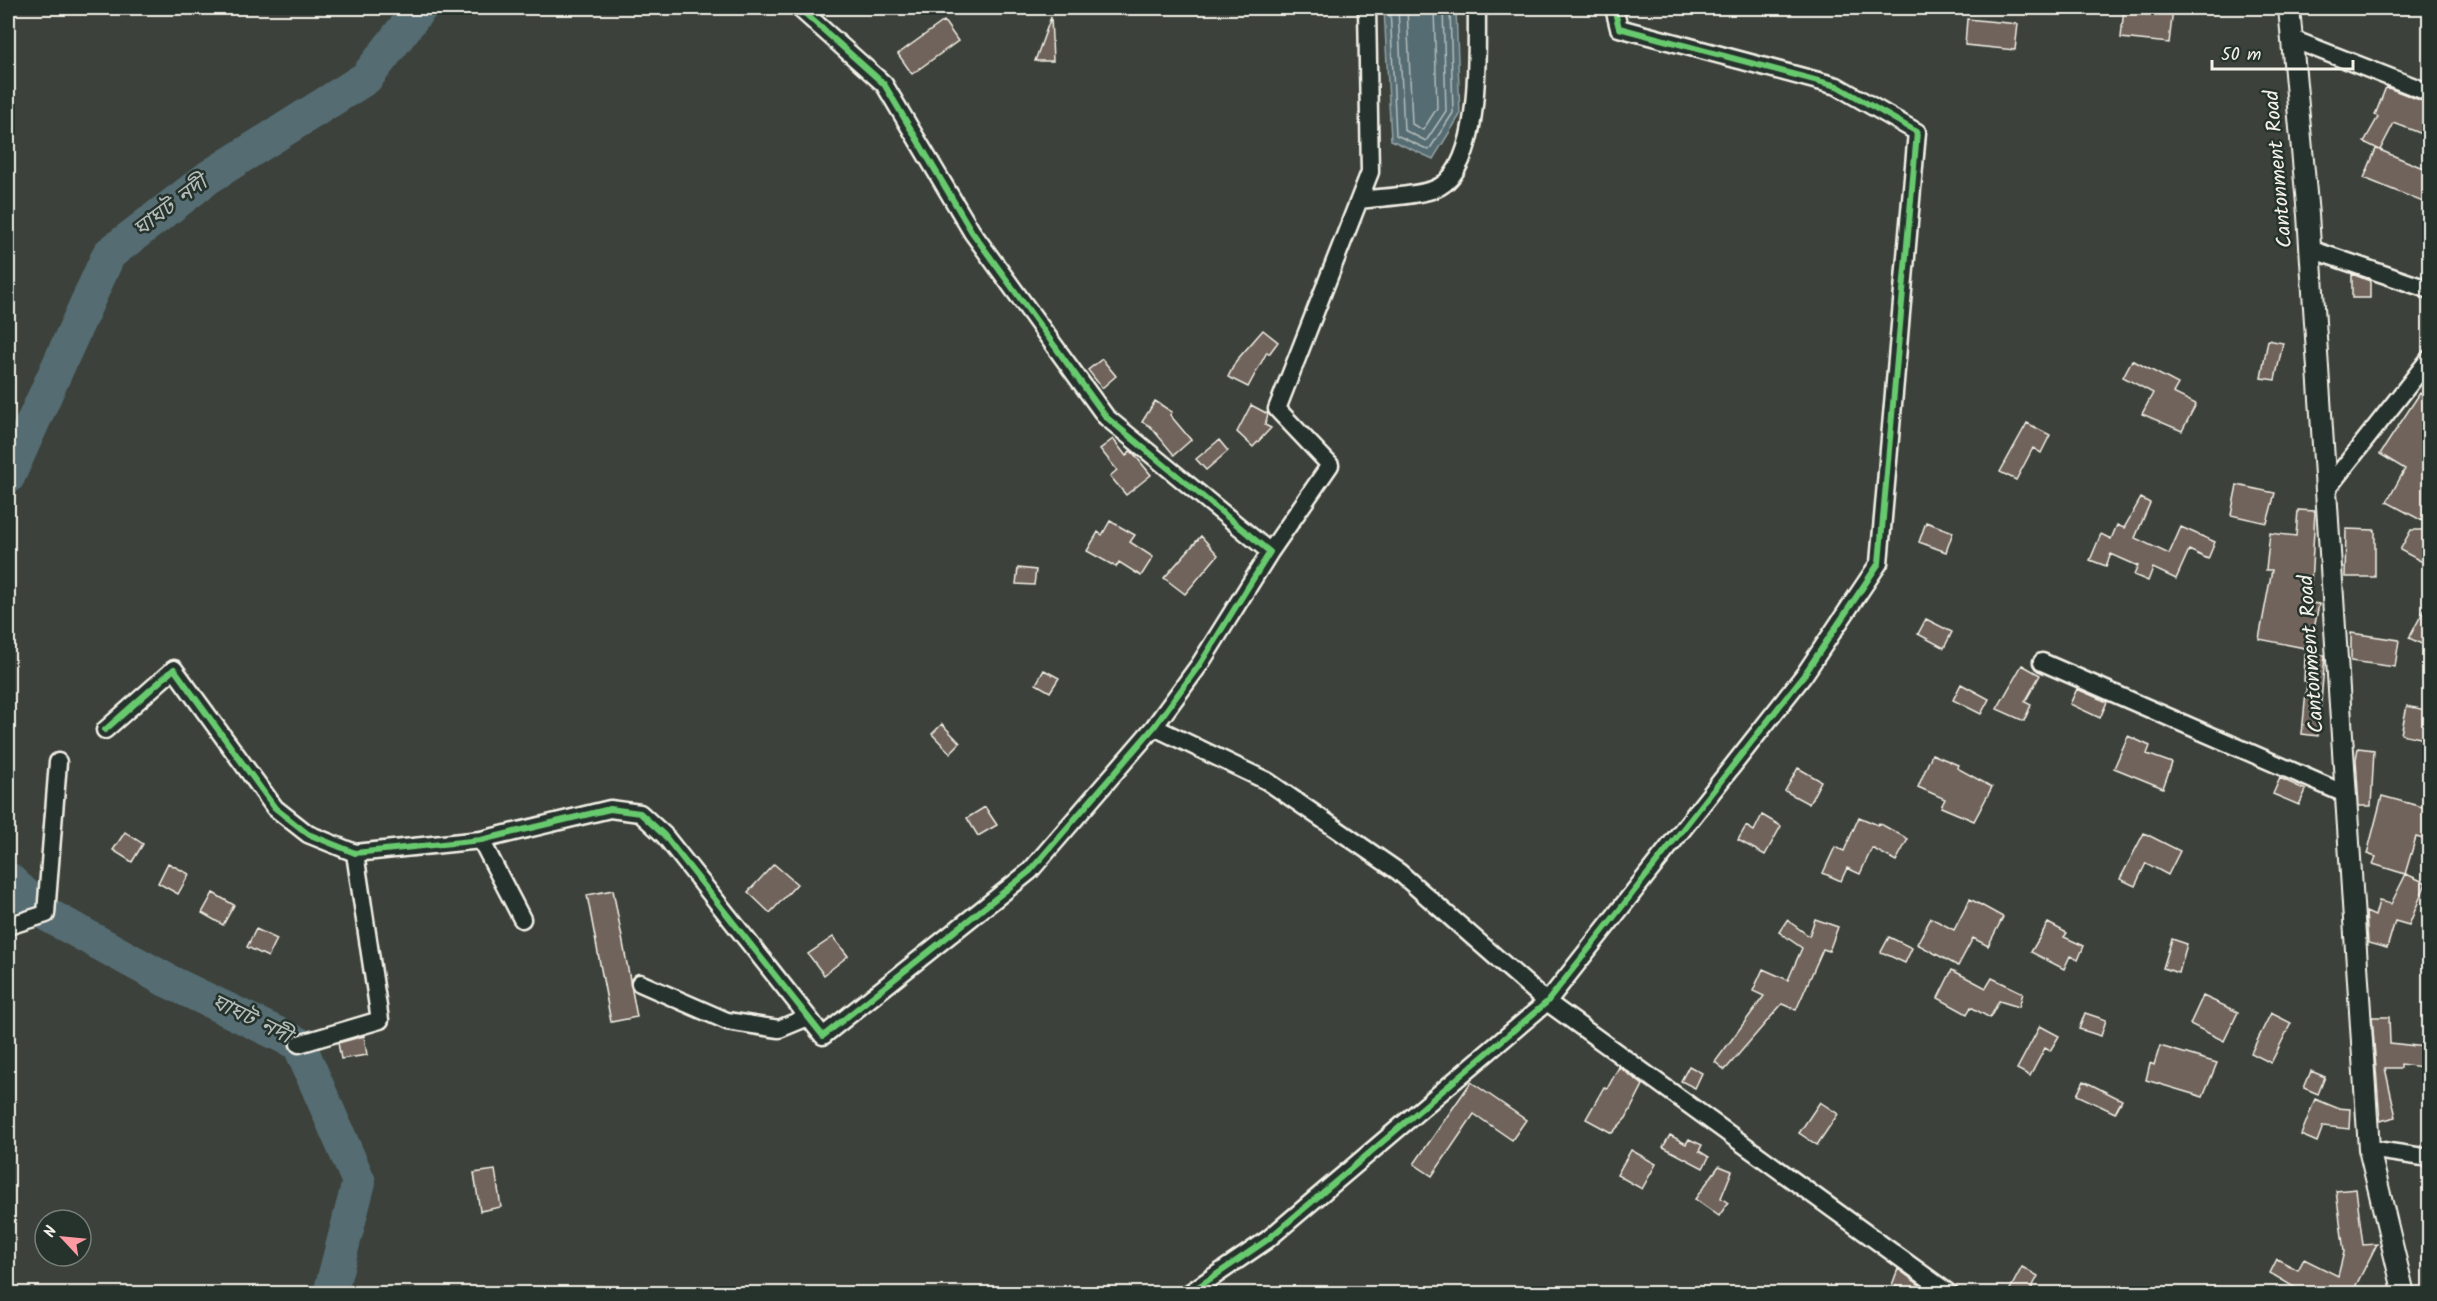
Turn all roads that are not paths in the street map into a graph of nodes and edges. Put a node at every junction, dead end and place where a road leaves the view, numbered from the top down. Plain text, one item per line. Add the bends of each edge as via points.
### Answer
1 (799, 8) edge
2 (1367, 8) edge
3 (1477, 8) edge
4 (1614, 8) edge
5 (2289, 8) edge
6 (2292, 39) junction
7 (2430, 93) edge
8 (1359, 200) junction
9 (2310, 249) junction
10 (2430, 290) edge
11 (2430, 358) edge
12 (2325, 490) junction
13 (1270, 552) junction
14 (2042, 662) dead end
15 (1154, 727) junction
16 (105, 730) dead end
17 (58, 762) dead end
18 (2345, 794) junction
19 (482, 840) junction
20 (354, 852) junction
21 (522, 919) dead end
22 (8, 926) edge
23 (640, 983) dead end
24 (1547, 1002) junction
25 (808, 1017) junction
26 (299, 1044) dead end
27 (2368, 1149) junction
28 (2430, 1158) edge
29 (1188, 1293) edge
30 (1950, 1293) edge
31 (2404, 1293) edge

1 - 13 street via 884,84 972,232 1106,417
2 - 8 street via 1370,172
3 - 8 street via 1476,85 1467,148 1450,180 1433,190
4 - 24 street via 1619,28 1836,86 1917,132 1879,563 1804,675
5 - 6 street, Cantonment Road
6 - 7 street
6 - 9 street, Cantonment Road
8 - 13 street via 1277,409 1330,465
9 - 10 street
9 - 12 street, Cantonment Road
11 - 12 street
12 - 18 street, Cantonment Road
13 - 15 street via 1200,664
14 - 18 street
15 - 24 street via 1267,781 1399,872
15 - 25 street via 1030,872 823,1036
16 - 20 street via 174,669 275,808 308,834
17 - 22 street via 46,914
18 - 27 street, Cantonment Road
19 - 20 street
19 - 21 street
19 - 25 street via 610,809 640,813 664,835
20 - 26 street via 380,1020
23 - 25 street via 727,1021 779,1029
24 - 29 street via 1267,1240
24 - 30 street
27 - 28 street
27 - 31 street, Cantonment Road

